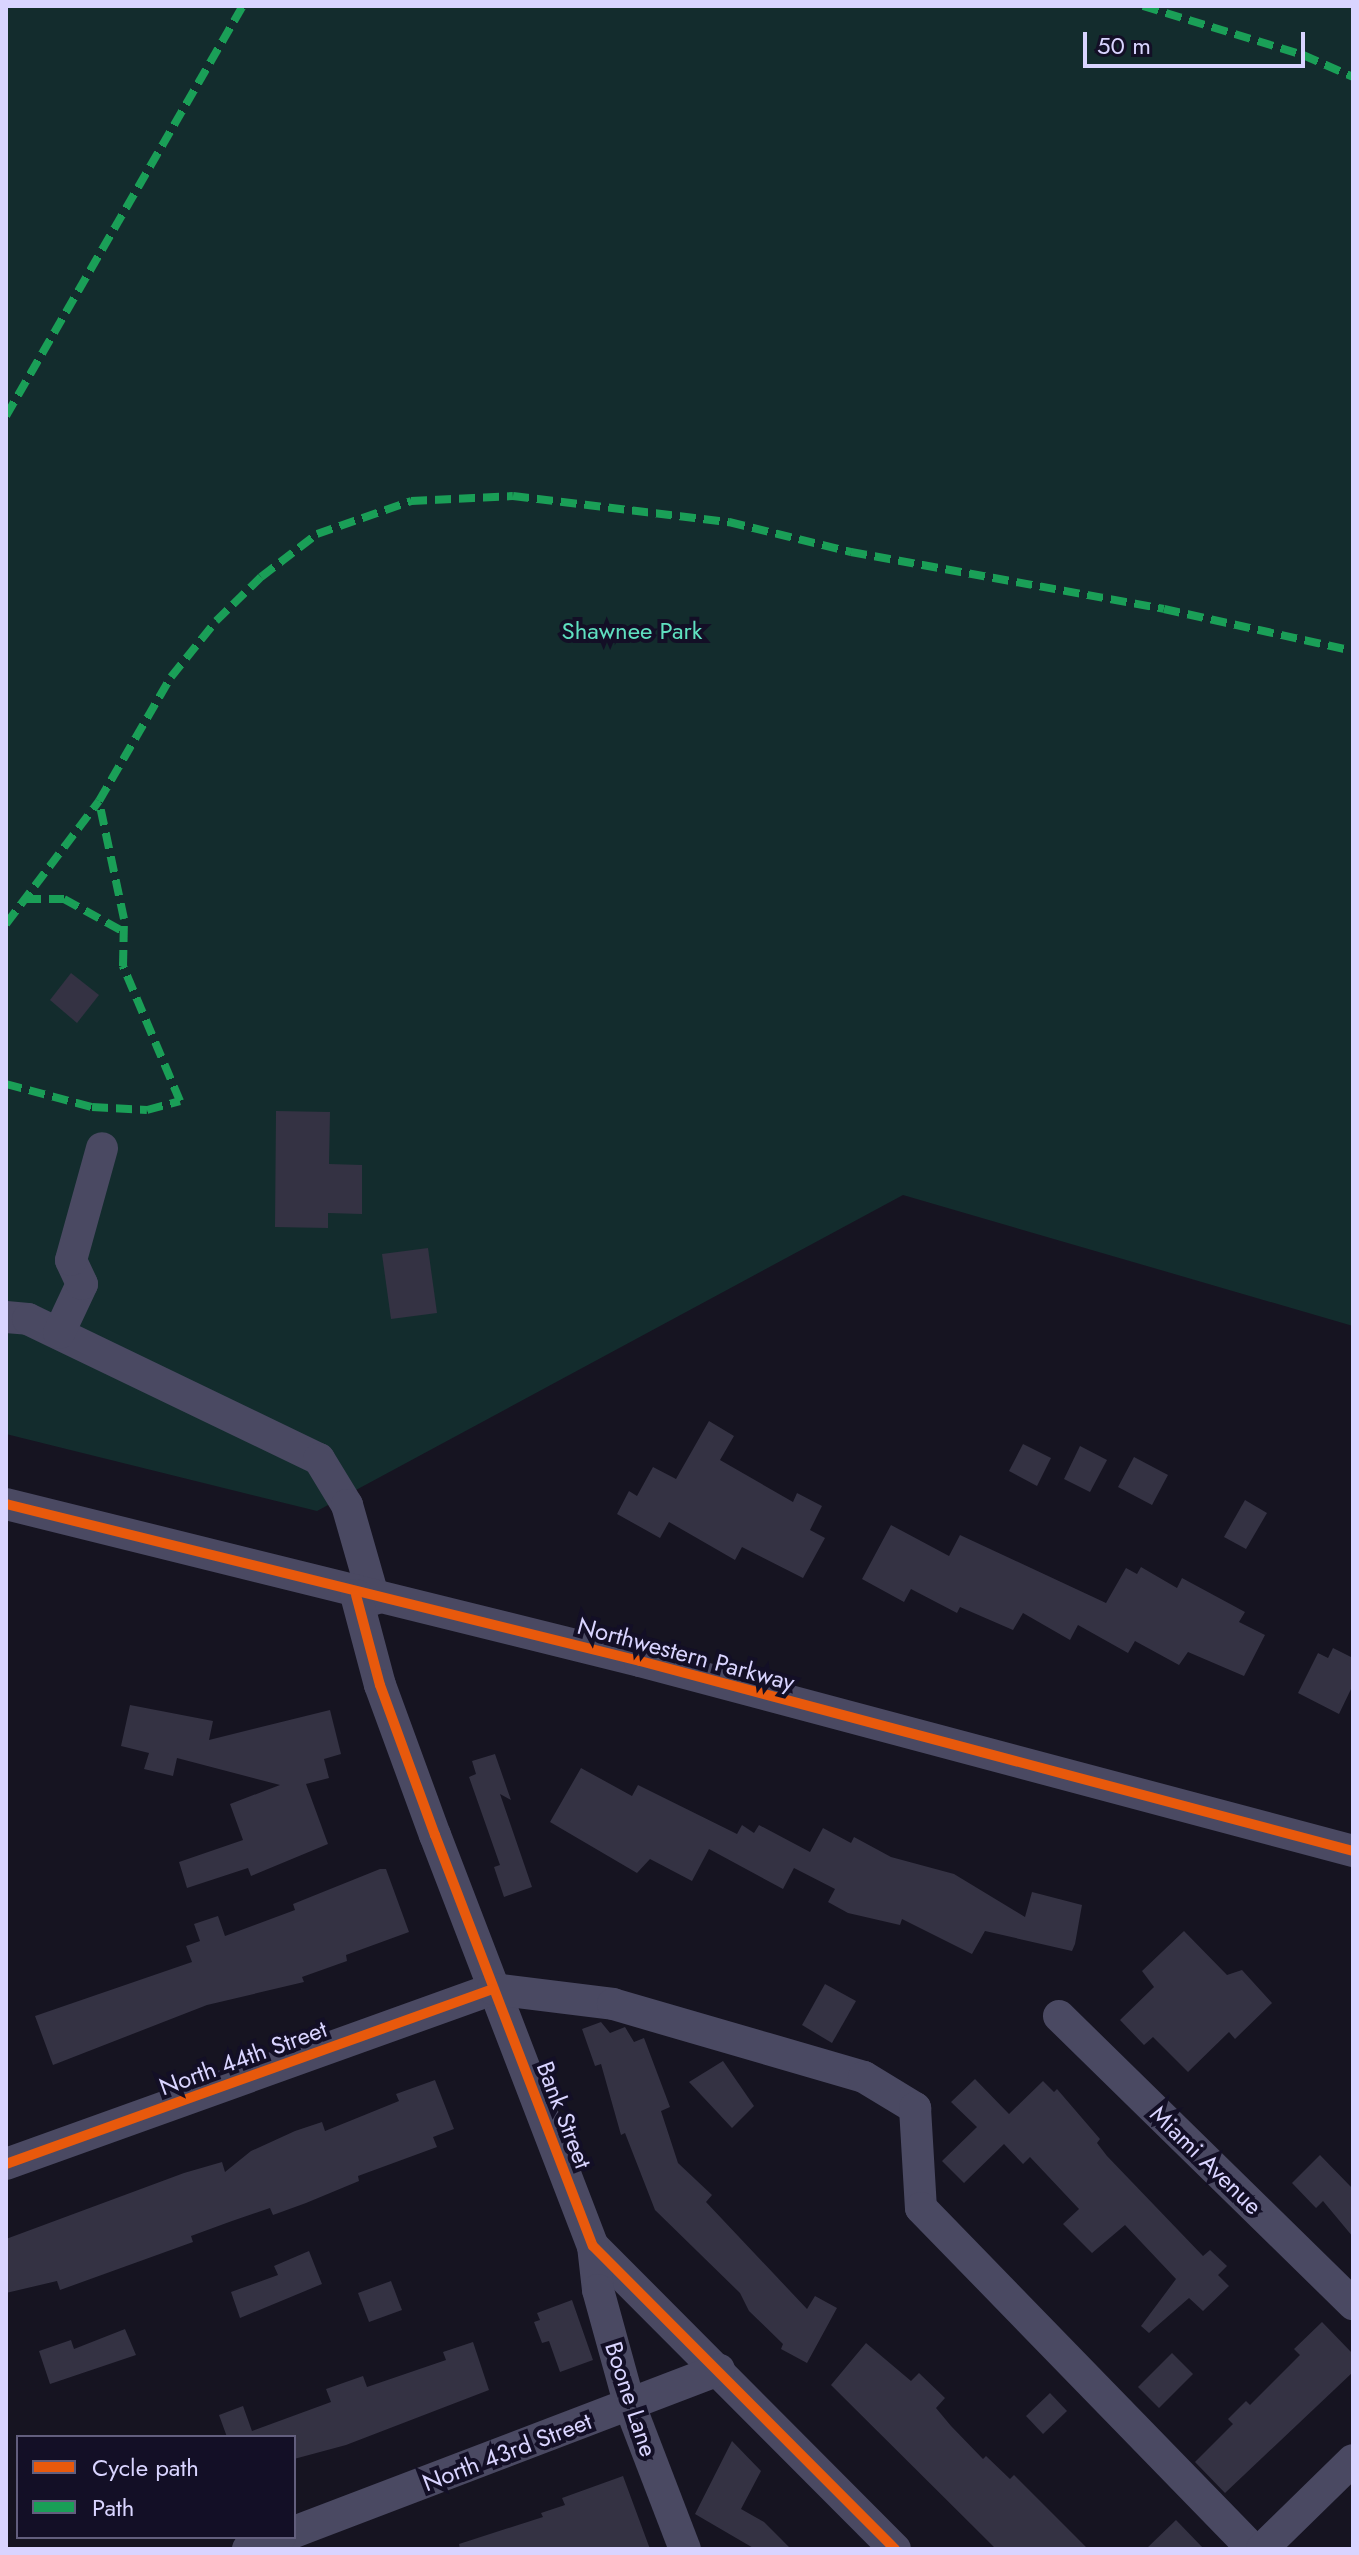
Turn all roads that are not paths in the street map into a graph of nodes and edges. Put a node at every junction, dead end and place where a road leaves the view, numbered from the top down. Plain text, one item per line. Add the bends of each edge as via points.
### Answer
1 (102, 1148) dead end
2 (6, 1317) edge
3 (59, 1333) junction
4 (6, 1504) edge
5 (365, 1597) junction
6 (1353, 1851) edge
7 (493, 1989) junction
8 (1059, 2016) dead end
9 (6, 2164) edge
10 (593, 2246) junction
11 (1353, 2304) edge
12 (719, 2370) junction
13 (630, 2406) junction
14 (1353, 2460) edge
15 (296, 2531) edge
16 (275, 2539) edge
17 (248, 2549) edge
18 (685, 2549) edge
19 (895, 2549) edge
20 (1253, 2549) edge
21 (1262, 2549) edge

1 - 3 street via 71,1260 82,1284
2 - 3 street, Bank Street via 28,1319
3 - 5 street, Bank Street via 319,1459 347,1505
4 - 5 street, Northwestern Parkway
5 - 6 street, Northwestern Parkway via 640,1661
5 - 7 street, Bank Street via 380,1685
7 - 9 street, North 44th Street
7 - 10 street, Bank Street
7 - 20 street via 613,2004 864,2077 915,2108 921,2208
8 - 11 street, Miami Avenue
10 - 12 street, Bank Street
10 - 13 street, Boone Lane via 598,2290
12 - 13 street, North 43rd Street
12 - 19 street, Bank Street
13 - 15 street, North 43rd Street
13 - 18 street, Boone Lane
14 - 21 street
16 - 17 street

